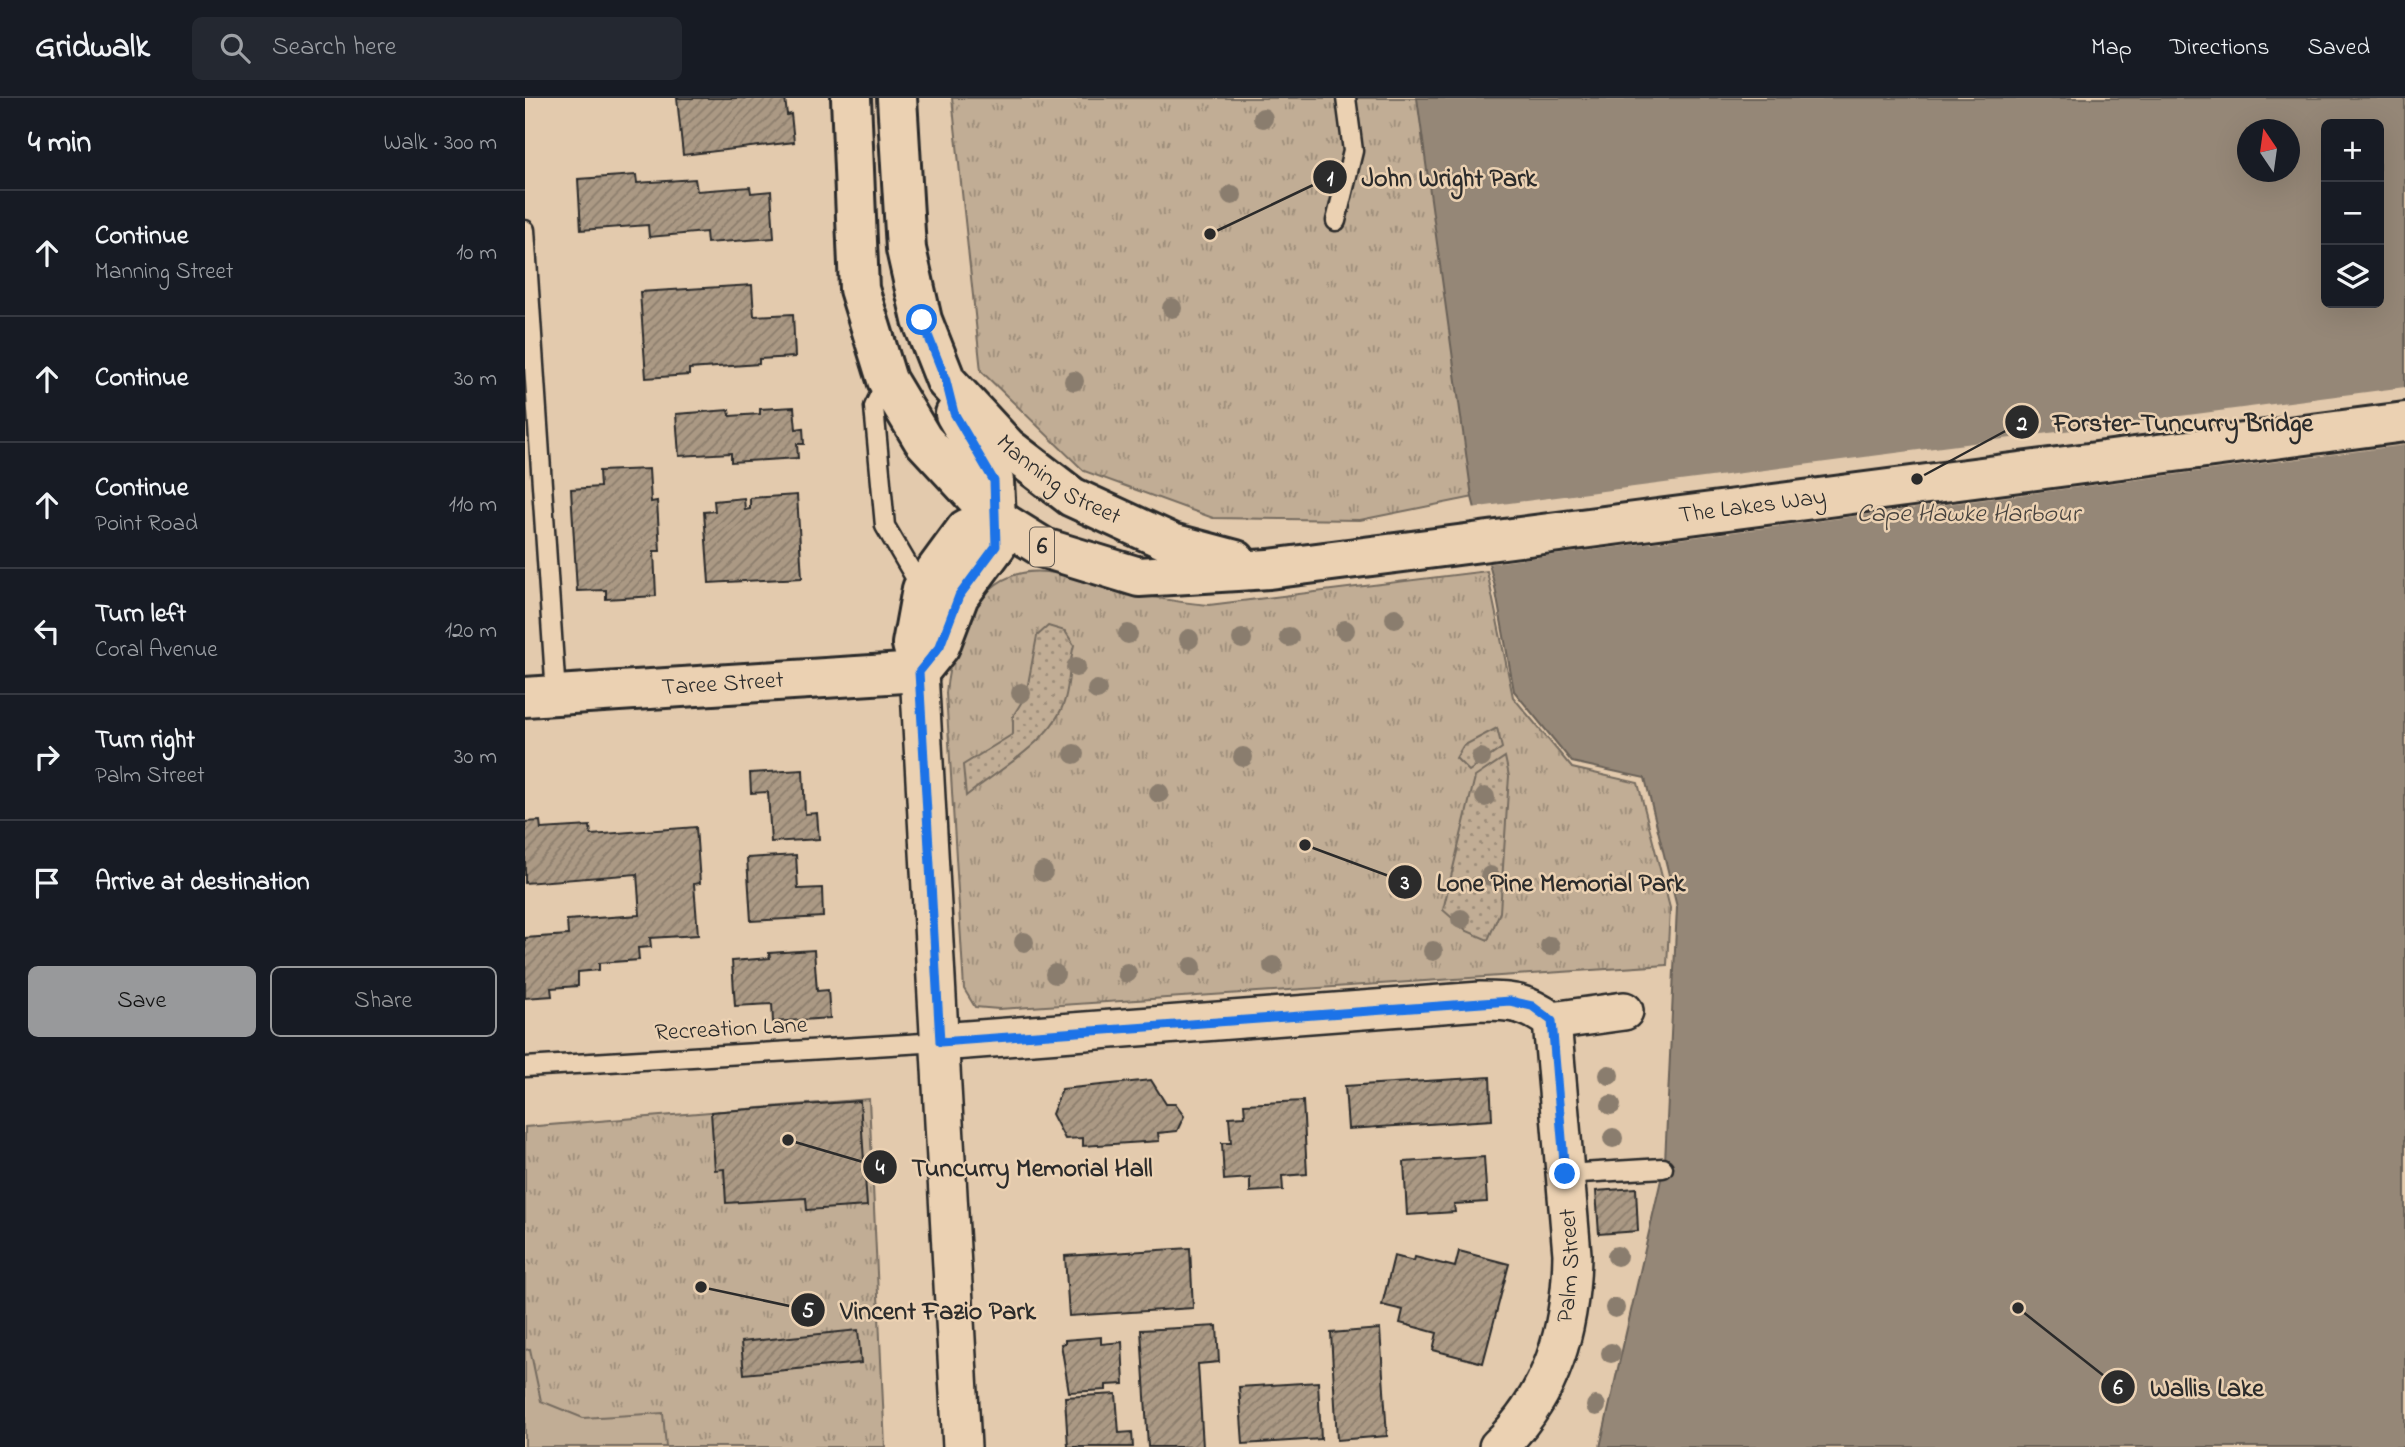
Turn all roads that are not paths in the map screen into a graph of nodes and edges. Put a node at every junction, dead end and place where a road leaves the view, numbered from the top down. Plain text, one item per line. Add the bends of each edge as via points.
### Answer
1 (851, 98) edge
2 (897, 98) edge
3 (1346, 98) edge
4 (1336, 221) dead end
5 (525, 230) edge
6 (887, 380) junction
7 (946, 381) junction
8 (2405, 422) edge
9 (994, 517) junction
10 (1172, 543) junction
11 (1435, 548) joint
12 (1269, 569) junction
13 (922, 589) junction
14 (919, 672) junction
15 (541, 696) edge
16 (1624, 1011) dead end
17 (1552, 1021) junction
18 (940, 1042) junction
19 (525, 1067) edge
20 (1663, 1168) dead end
21 (1565, 1174) junction
22 (962, 1447) edge
23 (1498, 1447) edge

1 - 6 main road, Manning Street / 6 via 859,289
2 - 7 main road, Manning Street / 6 via 907,249 922,320
3 - 4 lane via 1353,151
5 - 15 lane
6 - 9 main road, Manning Street / 6 via 923,440
6 - 13 lane via 874,407 884,526
7 - 9 main road via 954,413 994,481
7 - 10 main road, Manning Street / 6 via 1007,447 1072,497
8 - 11 main road, The Lakes Way / 6
9 - 10 main road via 1033,520 1137,548
9 - 12 main road, Manning Street / 6 via 1044,548 1139,577
9 - 13 main road via 966,529
9 - 14 main road via 996,546 959,596 940,646
10 - 12 main road, Manning Street / 6
11 - 12 main road, Manning Street / 6
13 - 14 main road via 912,644
14 - 15 main road, Taree Street
14 - 18 street
16 - 17 street
17 - 18 street via 1532,1006 1481,1001
17 - 21 street, Palm Street
18 - 19 lane, Recreation Lane
18 - 22 street
20 - 21 lane
21 - 23 street, Palm Street via 1571,1254 1566,1327 1540,1394 1517,1429

